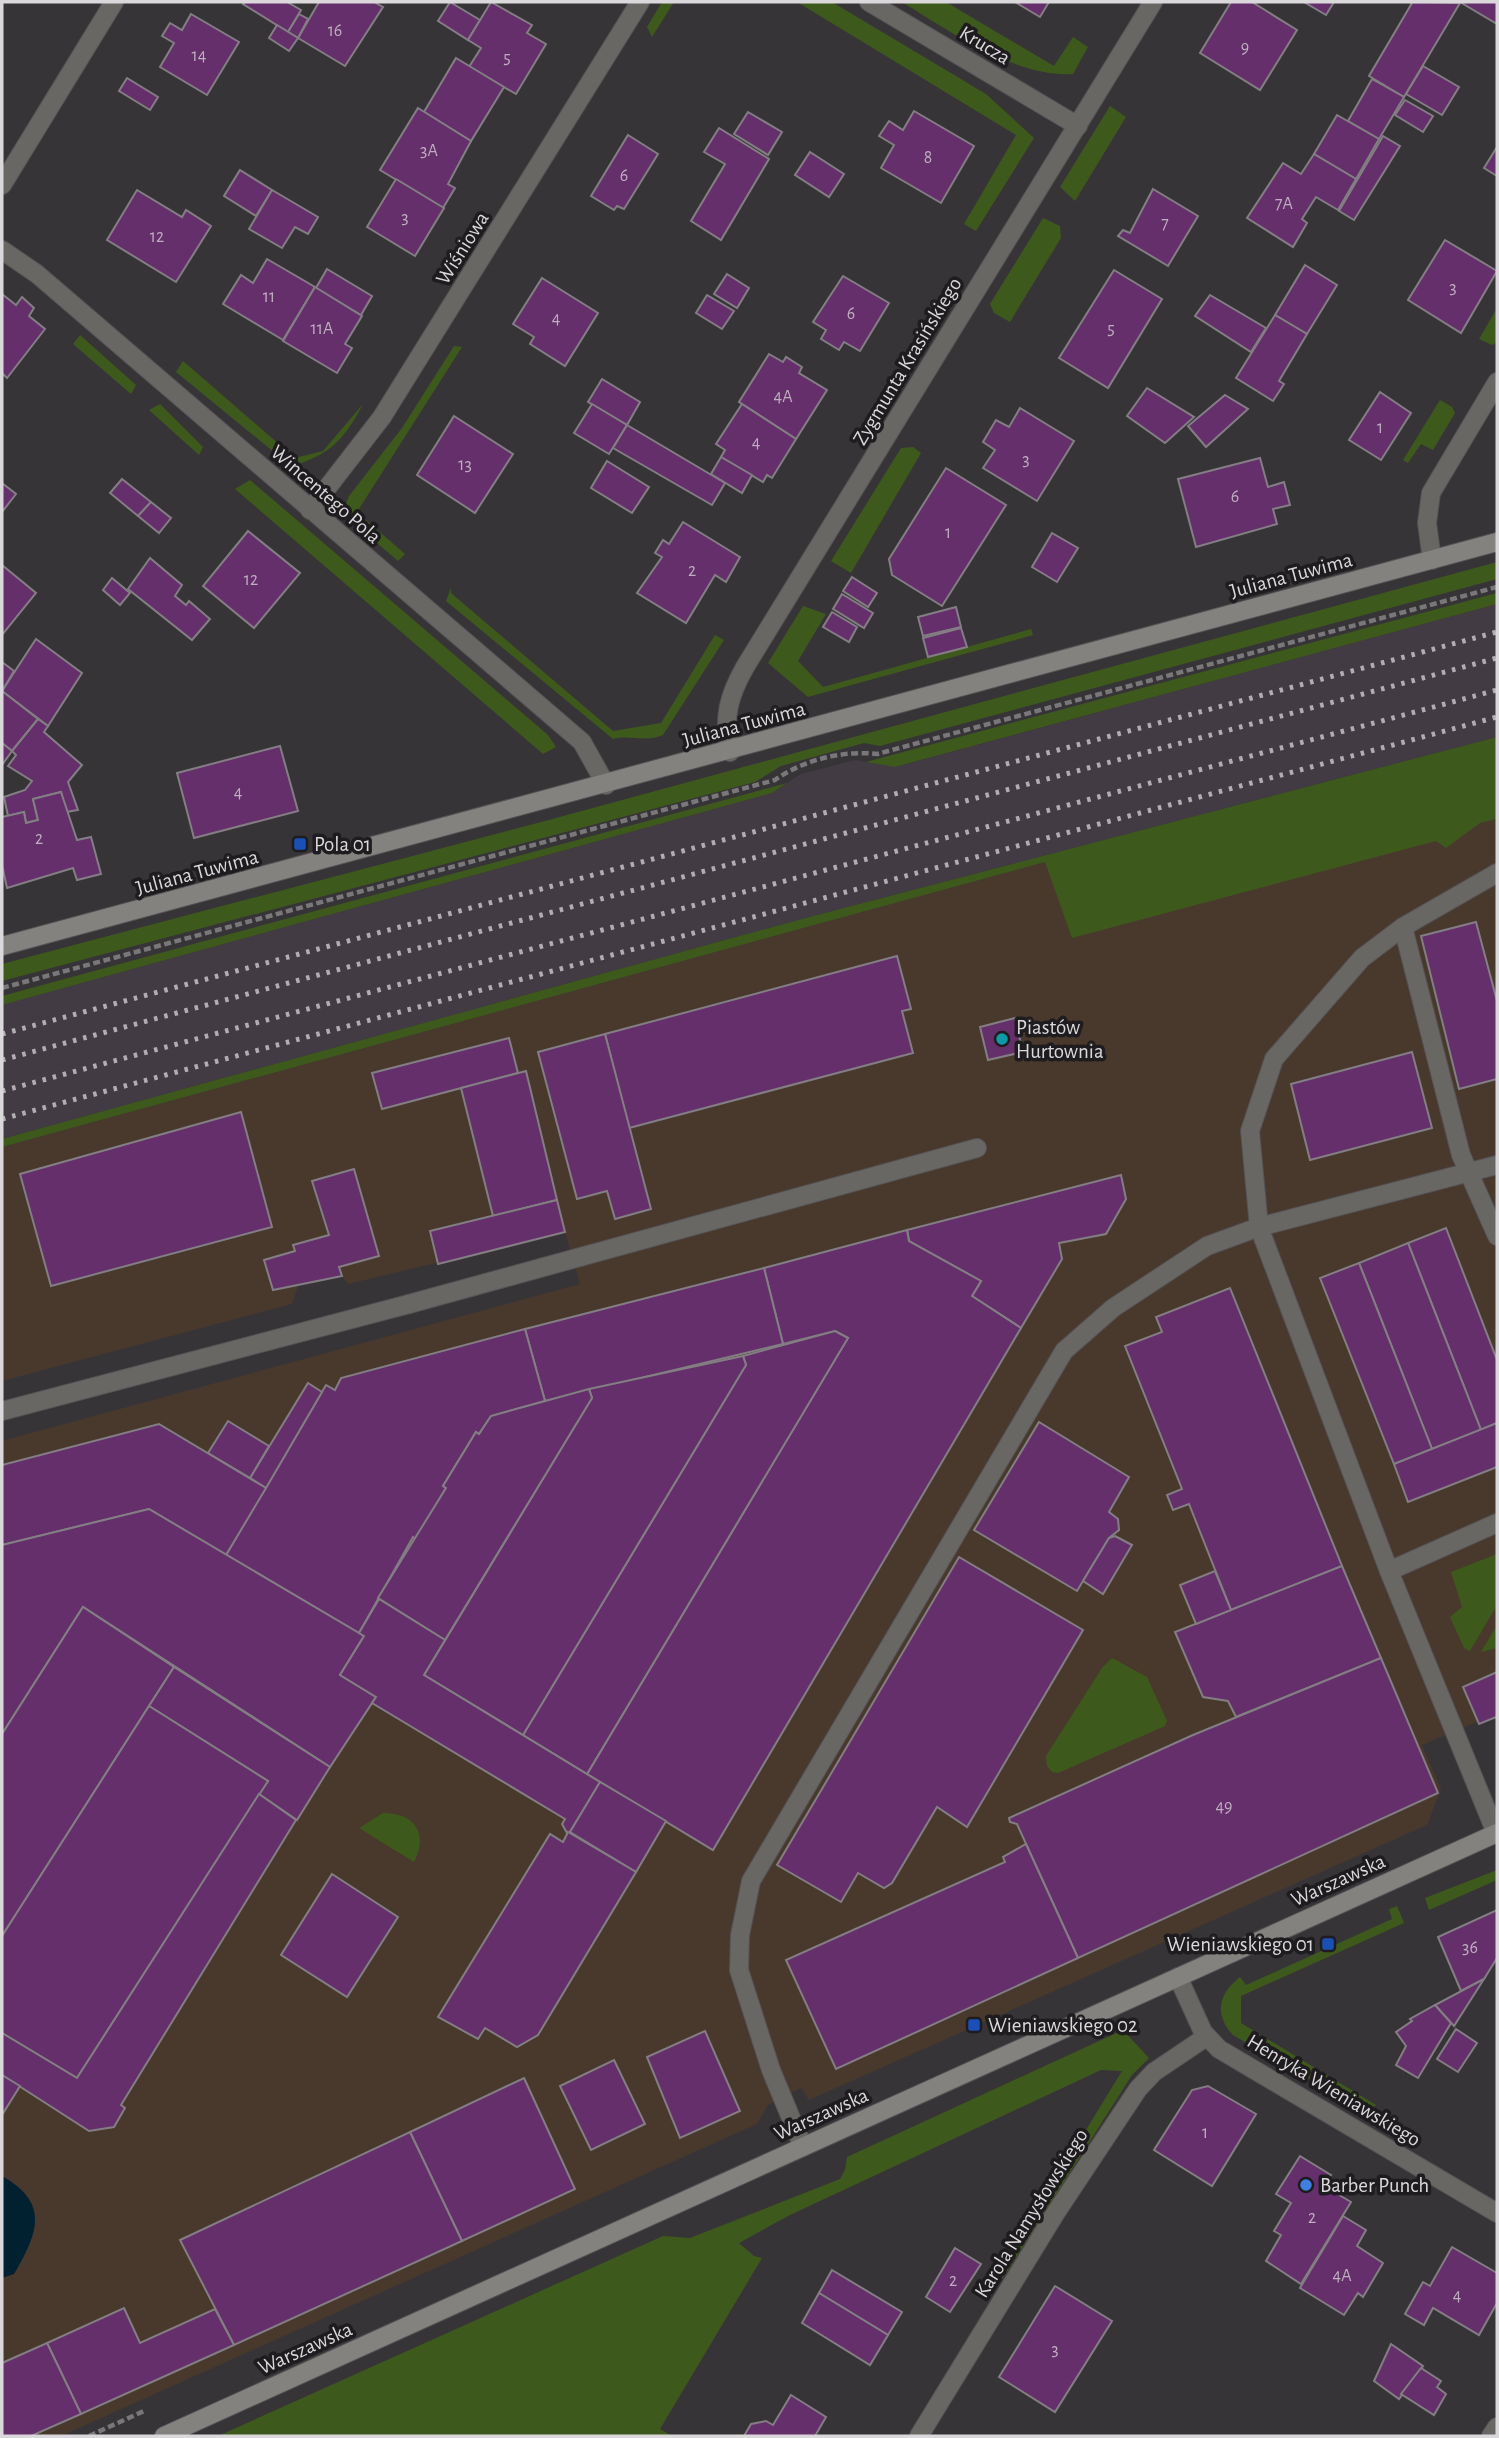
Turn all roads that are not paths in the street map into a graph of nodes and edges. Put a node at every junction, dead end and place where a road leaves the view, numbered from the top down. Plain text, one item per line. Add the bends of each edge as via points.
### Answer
1 (114, 2) edge
2 (640, 2) edge
3 (869, 2) edge
4 (1153, 2) edge
5 (1078, 126) junction
6 (2, 185) edge
7 (2, 250) edge
8 (1497, 382) edge
9 (310, 510) junction
10 (1497, 542) edge
11 (1432, 559) junction
12 (730, 752) junction
13 (606, 785) junction
14 (1497, 873) edge
15 (1403, 927) junction
16 (2, 946) edge
17 (976, 1148) dead end
18 (1497, 1166) edge
19 (1472, 1174) junction
20 (1259, 1227) junction
21 (1497, 1236) edge
22 (2, 1411) edge
23 (1497, 1523) edge
24 (1389, 1571) junction
25 (1497, 1833) edge
26 (1178, 1977) junction
27 (1206, 2037) junction
28 (803, 2147) junction
29 (1497, 2213) edge
30 (1497, 2427) edge
31 (164, 2436) edge
32 (919, 2436) edge
33 (1492, 2436) edge

1 - 6 street
2 - 9 street, Wiśniowa via 382,417
3 - 5 street, Krucza
4 - 5 street, Zygmunta Krasińskiego
5 - 12 street, Zygmunta Krasińskiego via 732,690 725,721
7 - 9 street, Wincentego Pola via 37,274
8 - 11 street via 1431,494 1427,523
9 - 13 street, Wincentego Pola via 582,742
10 - 11 street, Juliana Tuwima
11 - 12 street, Juliana Tuwima
12 - 13 street, Juliana Tuwima
13 - 16 street, Juliana Tuwima
14 - 15 street
15 - 19 street via 1461,1155
15 - 20 street via 1362,958 1274,1059 1251,1131
17 - 22 street
18 - 19 street
19 - 20 street
19 - 21 street
20 - 24 street
20 - 28 street via 1207,1246 1114,1308 1064,1351 751,1881 740,1935 739,1970 771,2070
23 - 24 street
24 - 25 street
25 - 26 street, Warszawska
26 - 27 street, Henryka Wieniawskiego
26 - 28 street, Warszawska
27 - 29 street, Henryka Wieniawskiego via 1219,2049
27 - 32 street, Karola Namysłowskiego via 1154,2072 1138,2090 1055,2214
28 - 31 street, Warszawska
30 - 33 street

